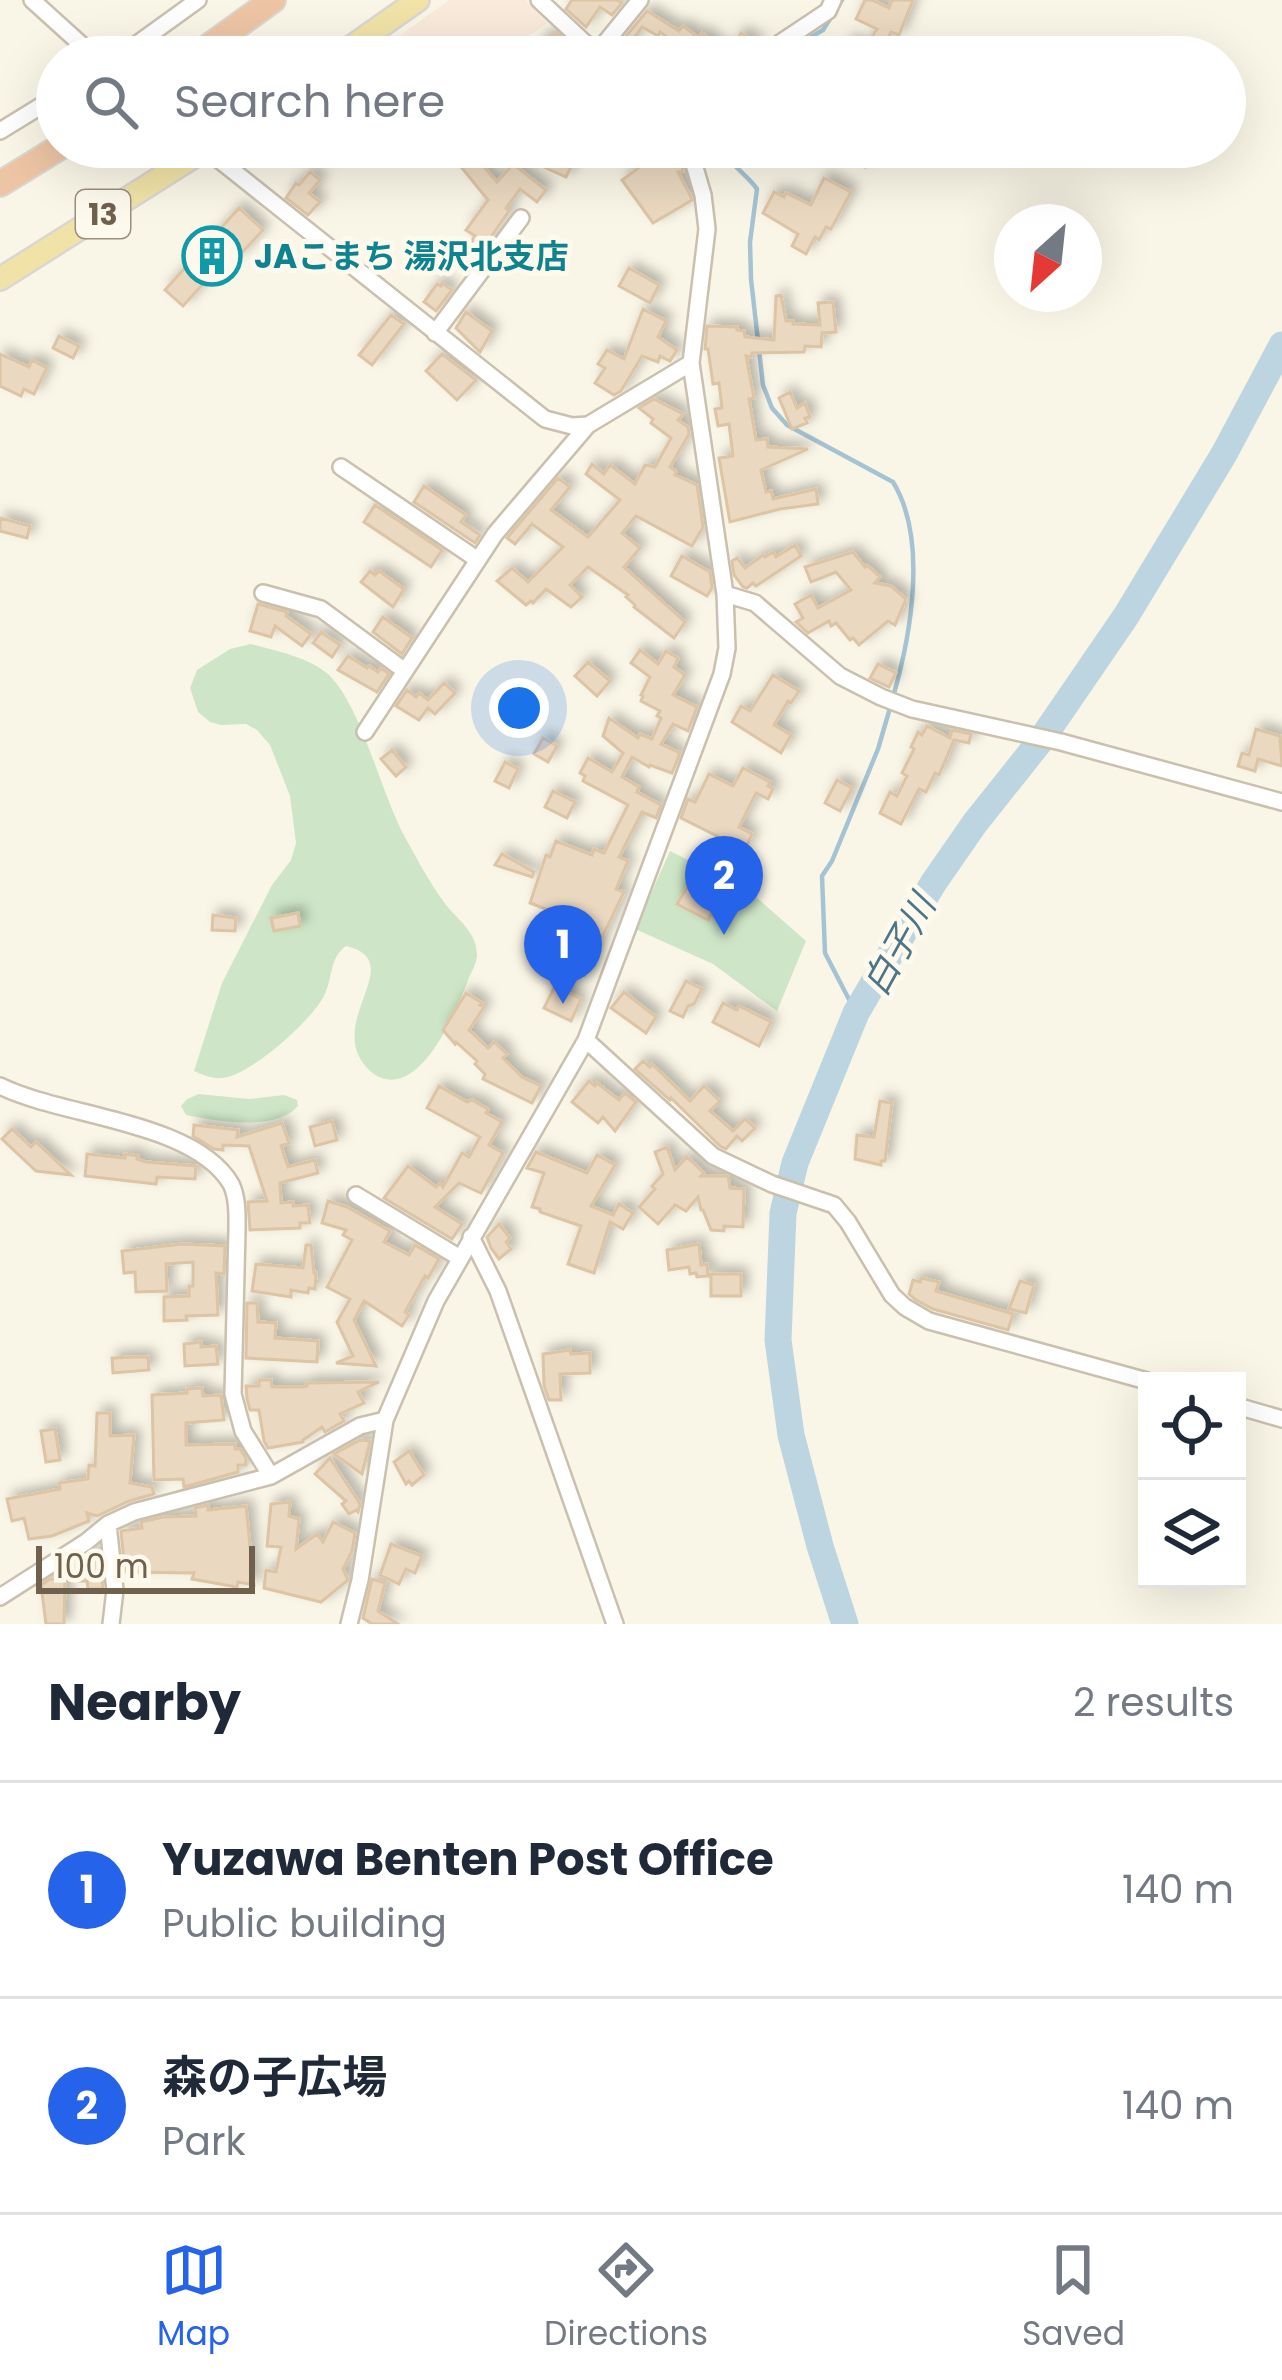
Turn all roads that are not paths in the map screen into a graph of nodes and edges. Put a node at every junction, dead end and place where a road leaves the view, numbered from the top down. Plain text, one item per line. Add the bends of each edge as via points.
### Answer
1 (32, 0) edge
2 (198, 0) edge
3 (273, 0) edge
4 (418, 0) edge
5 (539, 0) edge
6 (640, 0) edge
7 (833, 0) edge
8 (72, 36) edge
9 (147, 36) edge
10 (223, 36) edge
11 (367, 36) edge
12 (576, 36) edge
13 (613, 36) edge
14 (790, 36) edge
15 (36, 109) edge
16 (0, 131) edge
17 (36, 162) edge
18 (175, 168) edge
19 (231, 168) edge
20 (697, 168) edge
21 (0, 184) edge
22 (521, 218) dead end
23 (0, 279) edge
24 (435, 333) junction
25 (692, 363) junction
26 (588, 425) junction
27 (341, 467) dead end
28 (478, 560) junction
29 (263, 593) dead end
30 (725, 594) junction
31 (405, 671) junction
32 (365, 732) dead end
33 (1282, 802) edge
34 (586, 1040) junction
35 (0, 1086) edge
36 (356, 1195) dead end
37 (471, 1238) junction
38 (460, 1258) junction
39 (1138, 1379) edge
40 (1246, 1409) edge
41 (1282, 1419) edge
42 (385, 1420) junction
43 (272, 1476) junction
44 (108, 1524) junction
45 (0, 1598) edge
46 (112, 1624) edge
47 (349, 1624) edge
48 (615, 1624) edge

1 - 8 street
2 - 9 street
3 - 10 highway
4 - 11 main road
5 - 12 street
6 - 13 street
7 - 14 street
15 - 16 street
17 - 21 highway
18 - 23 main road, 13
19 - 24 street
20 - 25 street via 707,229
22 - 24 street
24 - 26 street via 545,419
25 - 26 street
25 - 30 street
26 - 28 street
27 - 28 street
28 - 31 street
29 - 31 street via 321,609
30 - 33 street via 754,602 840,676 881,698
30 - 34 street via 722,674
31 - 32 street
34 - 37 street
34 - 39 street via 712,1156 834,1205 892,1295 916,1315
35 - 43 street via 191,1147 231,1184 233,1394 243,1432
36 - 38 street
37 - 38 street
37 - 48 street
38 - 42 street
40 - 41 street
42 - 43 street via 359,1426
42 - 47 street
43 - 44 street
44 - 45 street
44 - 46 street

